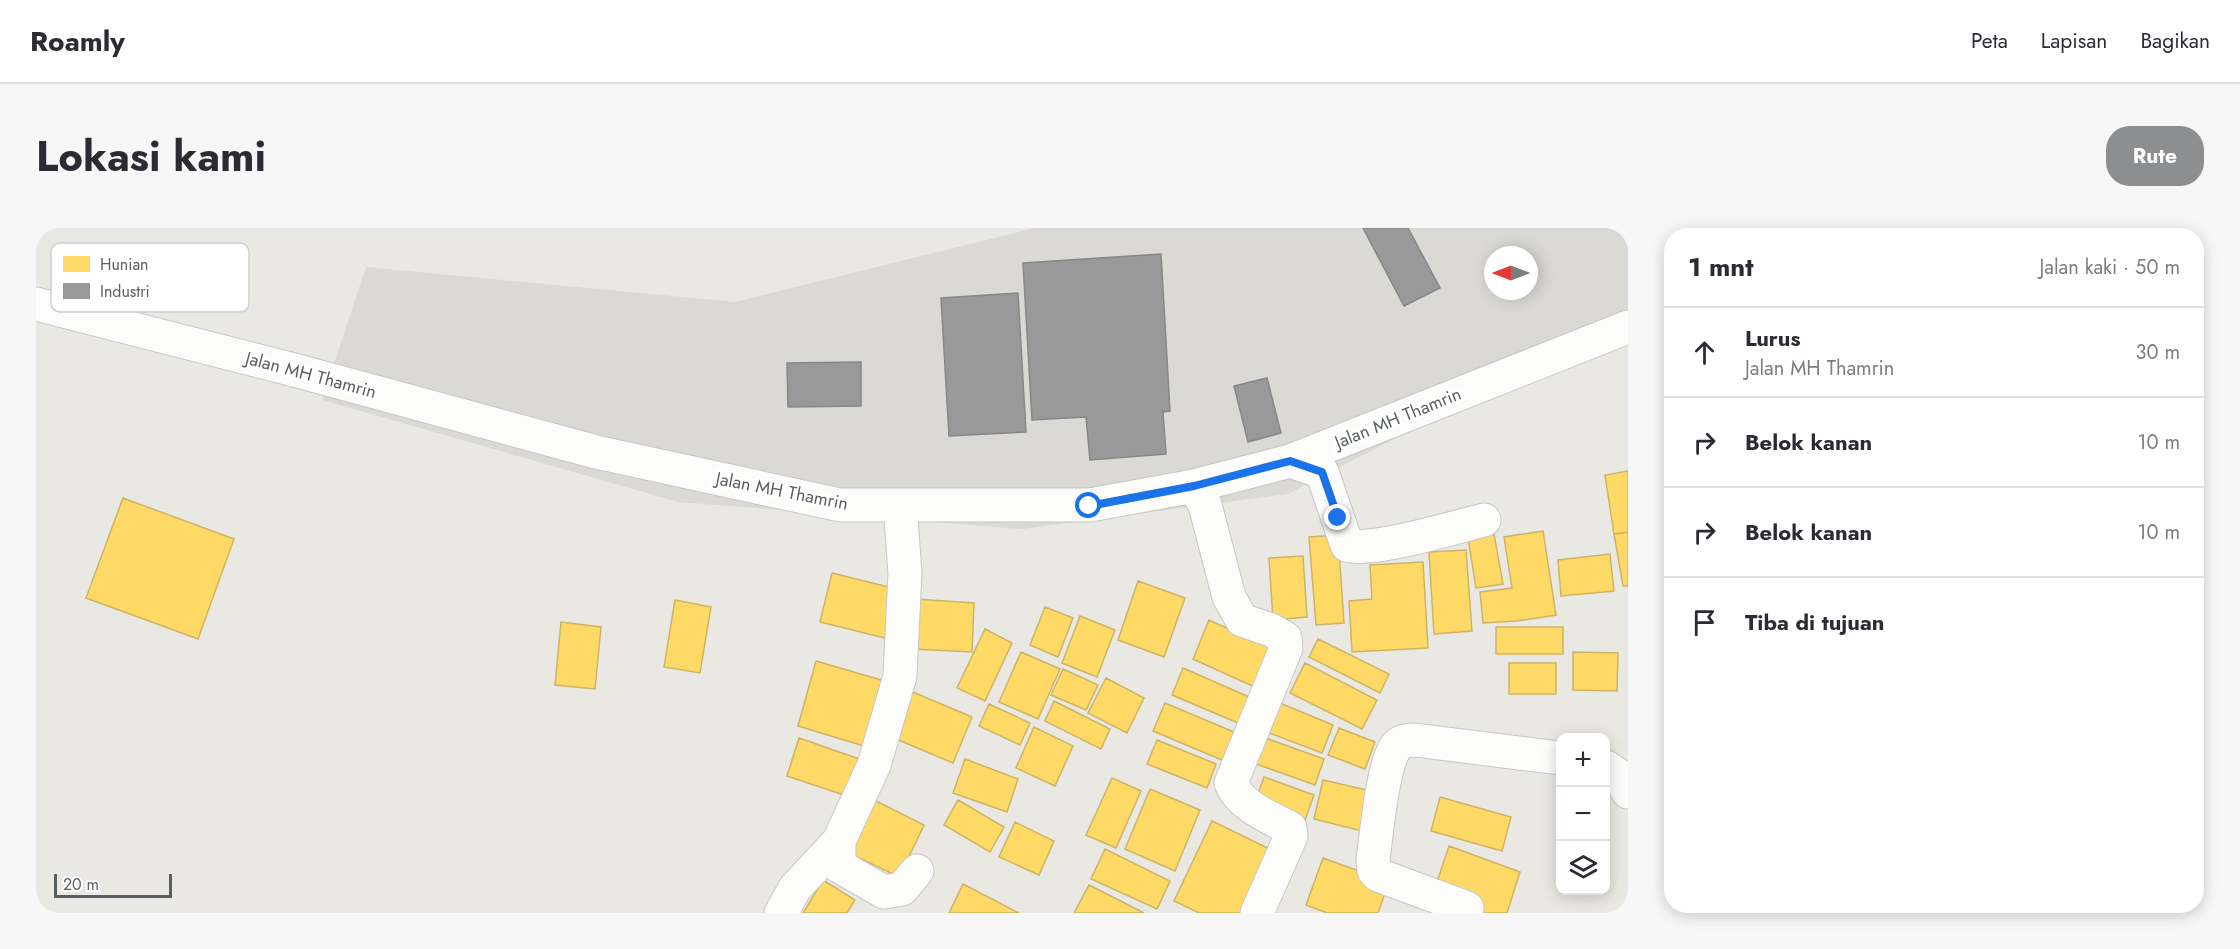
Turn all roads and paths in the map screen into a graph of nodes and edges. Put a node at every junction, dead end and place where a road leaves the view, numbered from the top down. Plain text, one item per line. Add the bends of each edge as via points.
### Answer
1 (36, 304) edge
2 (51, 308) edge
3 (67, 312) edge
4 (1628, 327) edge
5 (1290, 461) junction
6 (1200, 495) junction
7 (900, 514) junction
8 (1484, 520) dead end
9 (1556, 758) edge
10 (1610, 770) edge
11 (1628, 792) edge
12 (839, 841) junction
13 (917, 871) dead end
14 (1467, 908) dead end
15 (781, 913) edge
16 (1257, 913) edge

1 - 2 street, Jalan MH Thamrin
3 - 7 street, Jalan MH Thamrin via 596,452 840,506
4 - 5 street, Jalan MH Thamrin
5 - 6 street, Jalan MH Thamrin
5 - 8 street via 1322,472 1347,545 1356,548
6 - 7 street, Jalan MH Thamrin via 1089,506
6 - 16 street via 1229,597 1242,620 1285,638 1286,648 1231,783 1234,791 1258,812 1290,828 1291,836
7 - 12 street via 905,573 900,676 874,765
9 - 14 street via 1415,740 1404,740 1395,747 1385,779 1374,871
10 - 11 street via 1618,775
12 - 13 street via 839,866 884,892 902,889
12 - 15 street via 795,888

